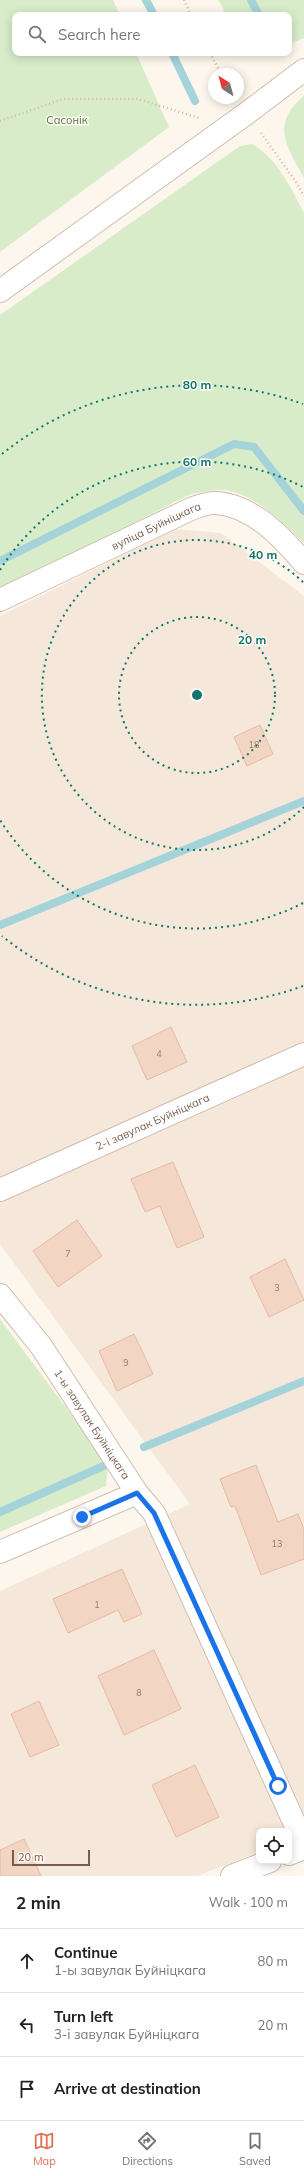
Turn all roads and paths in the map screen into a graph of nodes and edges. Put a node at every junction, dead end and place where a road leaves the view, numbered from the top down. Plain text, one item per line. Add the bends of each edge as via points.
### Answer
1 (184, 0) edge
2 (190, 12) edge
3 (212, 56) edge
4 (218, 68) edge
5 (304, 70) edge
6 (247, 113) junction
7 (0, 122) edge
8 (228, 127) junction
9 (304, 196) edge
10 (0, 290) edge
11 (304, 563) edge
12 (0, 600) edge
13 (304, 1054) edge
14 (0, 1190) edge
15 (0, 1295) edge
16 (137, 1493) junction
17 (0, 1552) edge
18 (304, 1844) edge
19 (304, 1848) edge
20 (292, 1853) edge
21 (262, 1864) edge
22 (232, 1876) edge

1 - 2 path
3 - 4 path
5 - 6 street
6 - 8 street
6 - 9 path
7 - 8 path via 63,99 138,99
8 - 10 street
11 - 12 street, вуліца Буйніцкага via 263,522 235,507 216,503 193,508
13 - 14 street, 2-і завулак Буйніцкага
15 - 16 street, 1-ы завулак Буйніцкага via 41,1346
16 - 17 street
16 - 18 street, 1-ы завулак Буйніцкага via 154,1513
19 - 20 street
21 - 22 street

